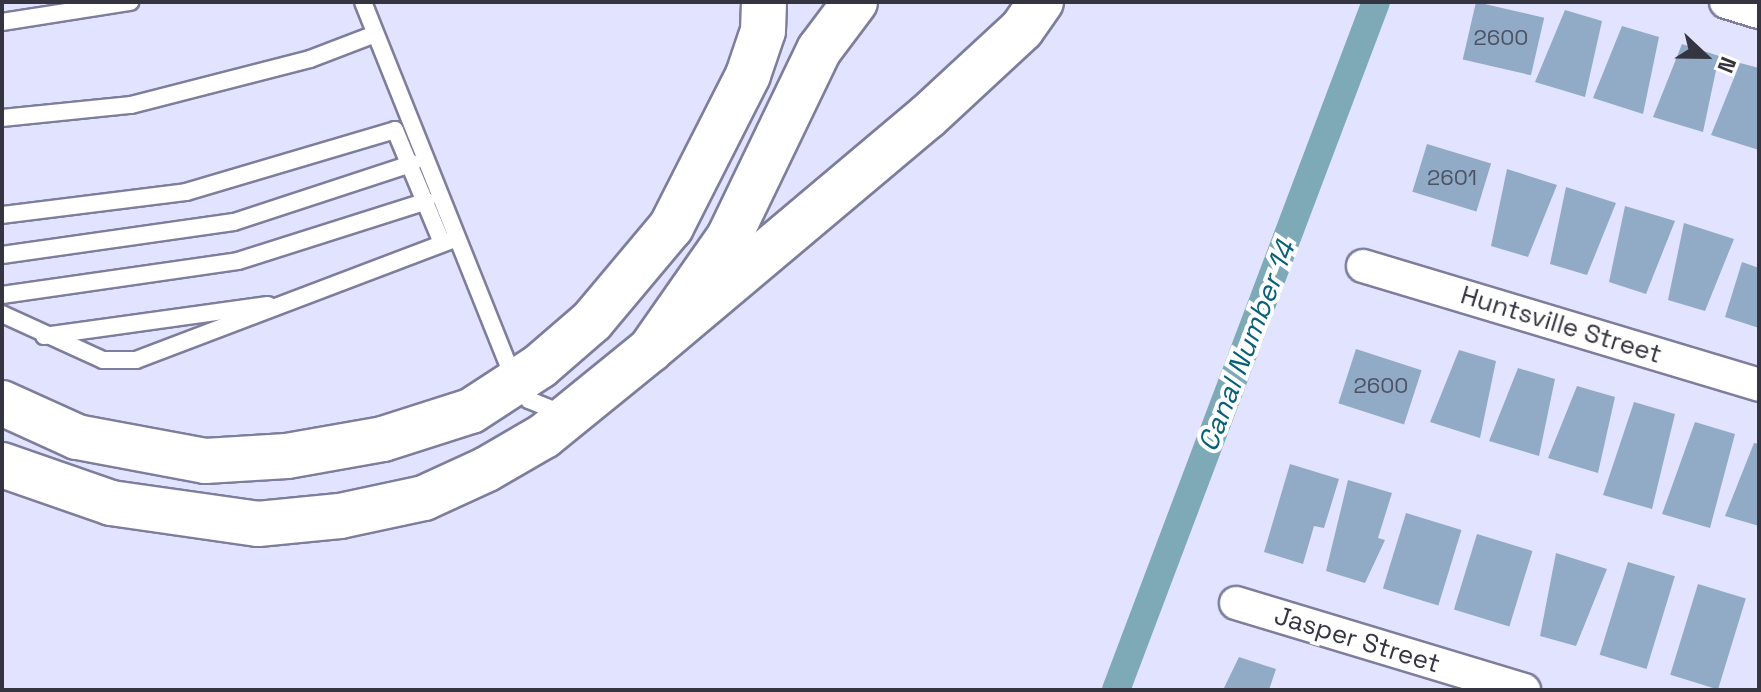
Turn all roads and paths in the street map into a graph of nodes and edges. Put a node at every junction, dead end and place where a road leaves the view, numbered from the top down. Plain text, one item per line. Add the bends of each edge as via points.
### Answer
1 (130, 2) edge
2 (363, 2) edge
3 (764, 2) edge
4 (855, 2) edge
5 (1041, 2) edge
6 (1726, 2) edge
7 (1759, 12) edge
8 (2, 22) edge
9 (375, 34) junction
10 (2, 118) edge
11 (413, 163) junction
12 (427, 201) junction
13 (2, 215) edge
14 (449, 241) junction
15 (2, 255) edge
16 (1363, 266) dead end
17 (2, 295) edge
18 (283, 304) junction
19 (2, 314) edge
20 (44, 336) junction
21 (650, 350) junction
22 (515, 382) junction
23 (1759, 385) edge
24 (2, 403) edge
25 (569, 415) junction
26 (2, 465) edge
27 (1236, 603) dead end
28 (1524, 690) edge

1 - 8 lane
2 - 9 lane
3 - 22 main road via 763,31 748,75 671,227 592,321
4 - 21 main road via 819,50 729,237
5 - 21 main road via 1022,29 938,107
6 - 7 street
9 - 10 lane via 310,59 131,105
9 - 14 lane
11 - 12 lane
11 - 13 lane via 403,138 385,131 292,166 186,192
11 - 15 lane via 234,222
12 - 14 lane
12 - 17 lane via 238,261
14 - 18 lane
14 - 22 lane
16 - 23 street, Huntsville Street
18 - 20 lane via 210,308
18 - 20 lane via 136,360 103,360
19 - 20 lane
21 - 25 main road
22 - 24 main road via 471,411 383,439 287,456 205,461 77,437
22 - 25 lane via 529,400
25 - 26 main road via 487,469 424,498 272,523 188,518 111,503
27 - 28 street, Jasper Street

